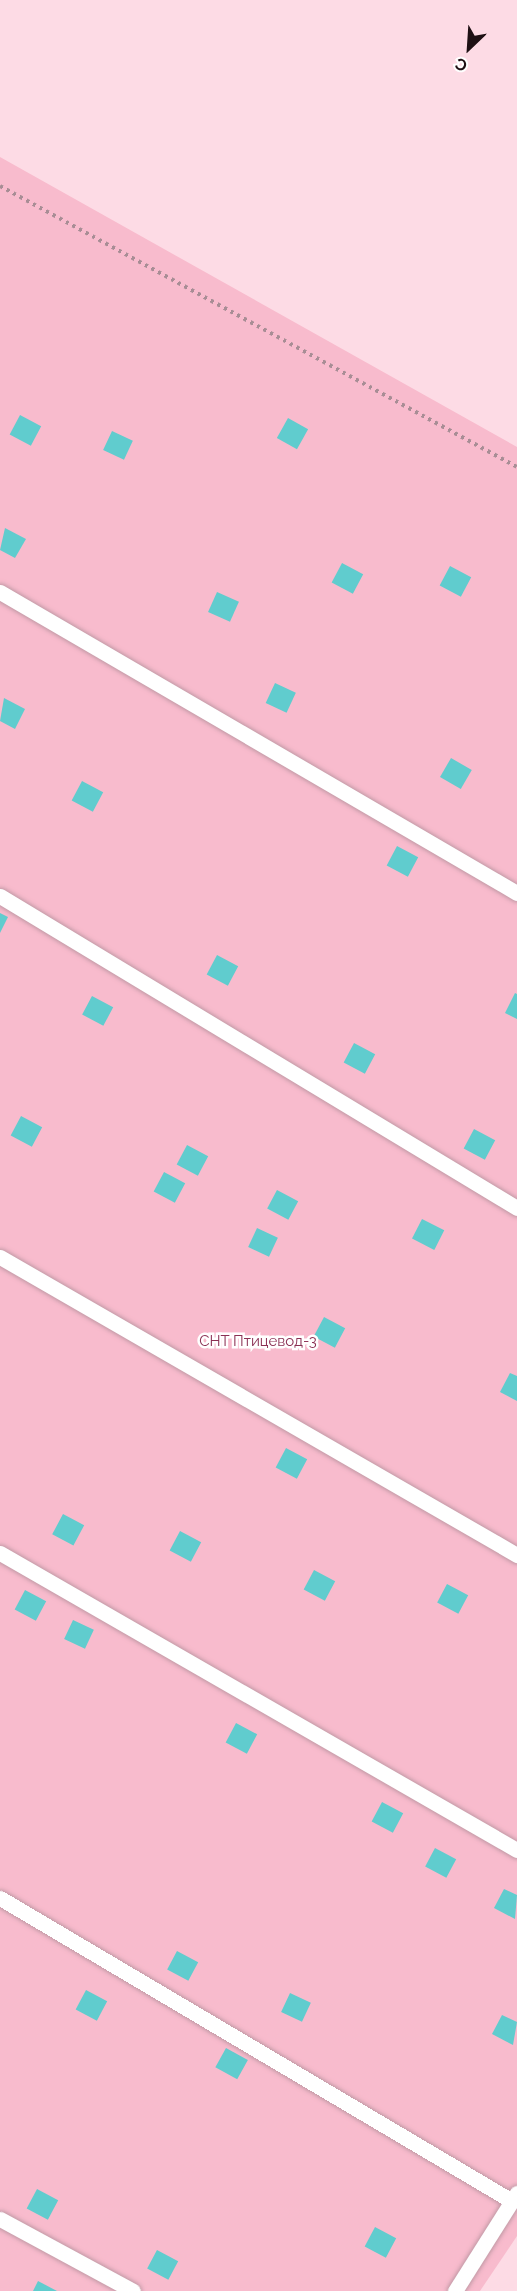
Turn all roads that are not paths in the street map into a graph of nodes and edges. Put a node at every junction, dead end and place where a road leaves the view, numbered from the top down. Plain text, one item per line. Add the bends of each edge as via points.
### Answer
1 (0, 592) edge
2 (517, 893) edge
3 (0, 896) edge
4 (517, 1208) edge
5 (0, 1257) edge
6 (0, 1553) edge
7 (517, 1555) edge
8 (517, 1850) edge
9 (0, 1898) edge
10 (515, 2197) edge
11 (0, 2219) edge
12 (133, 2291) edge
13 (455, 2291) edge

1 - 2 lane
3 - 4 lane
5 - 7 lane
6 - 8 lane
9 - 10 lane
10 - 13 lane
11 - 12 lane

